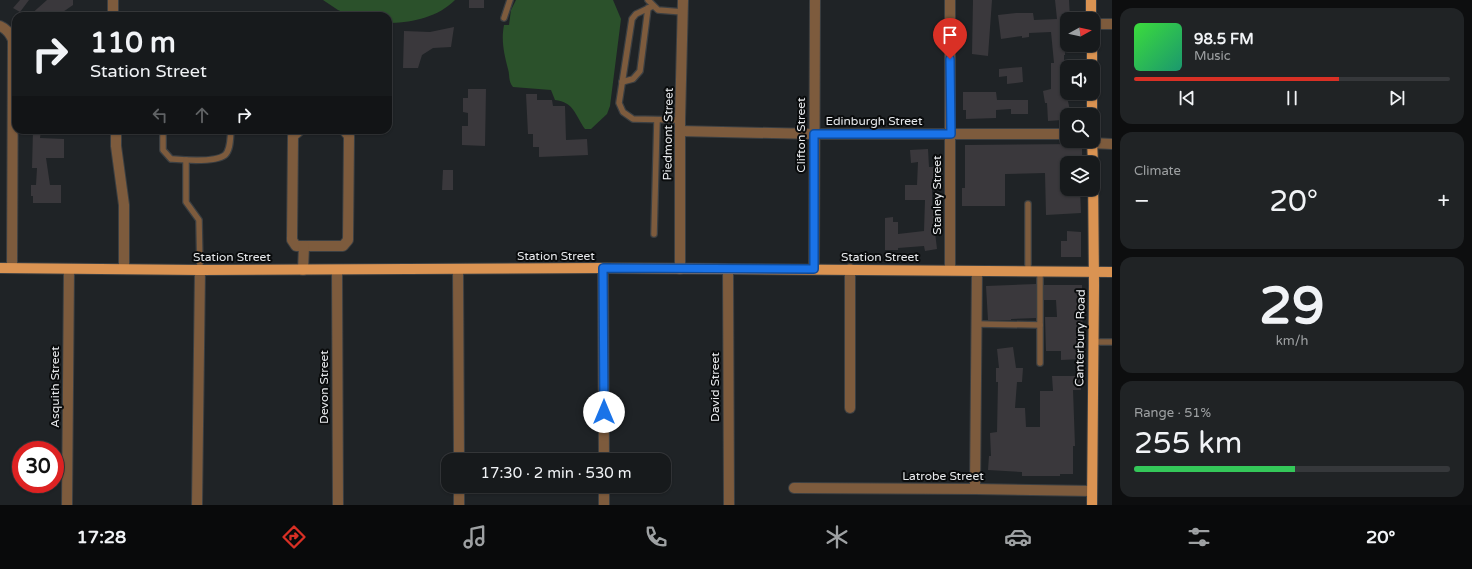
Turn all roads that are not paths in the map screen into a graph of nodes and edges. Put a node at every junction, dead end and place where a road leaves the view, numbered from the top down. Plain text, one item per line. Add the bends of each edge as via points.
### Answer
1 (113, 0) edge
2 (510, 0) edge
3 (648, 0) edge
4 (684, 0) edge
5 (815, 0) edge
6 (950, 0) edge
7 (1092, 0) edge
8 (650, 7) junction
9 (114, 12) edge
10 (683, 12) junction
11 (1092, 12) edge
12 (504, 18) dead end
13 (1100, 24) edge
14 (1112, 24) edge
15 (0, 26) edge
16 (12, 38) edge
17 (622, 82) junction
18 (657, 120) junction
19 (680, 120) junction
20 (680, 131) junction
21 (13, 134) edge
22 (116, 134) edge
23 (163, 134) edge
24 (231, 134) edge
25 (295, 134) edge
26 (347, 134) edge
27 (814, 134) junction
28 (951, 134) junction
29 (1060, 134) edge
30 (1100, 143) edge
31 (1112, 144) edge
32 (186, 160) junction
33 (1093, 196) edge
34 (1028, 204) dead end
35 (654, 234) dead end
36 (304, 246) junction
37 (0, 268) edge
38 (12, 268) junction
39 (603, 268) junction
40 (69, 269) junction
41 (124, 269) junction
42 (458, 269) junction
43 (680, 269) junction
44 (728, 269) junction
45 (814, 269) junction
46 (850, 269) junction
47 (200, 270) junction
48 (303, 270) junction
49 (337, 270) junction
50 (950, 270) junction
51 (977, 271) junction
52 (1028, 271) junction
53 (1040, 271) junction
54 (1094, 272) junction
55 (1112, 272) edge
56 (977, 324) junction
57 (1040, 325) junction
58 (1093, 342) junction
59 (1112, 342) edge
60 (1040, 363) dead end
61 (850, 408) dead end
62 (458, 453) edge
63 (604, 453) edge
64 (794, 488) dead end
65 (975, 488) junction
66 (1092, 491) junction
67 (459, 493) edge
68 (604, 493) edge
69 (67, 505) edge
70 (197, 505) edge
71 (338, 505) edge
72 (459, 505) edge
73 (604, 505) edge
74 (729, 505) edge
75 (1092, 505) edge

1 - 9 street
2 - 12 lane
3 - 8 lane
4 - 10 street, Piedmont Street
5 - 27 street, Clifton Street
6 - 28 street, Stanley Street
7 - 11 main road
8 - 10 lane
8 - 17 lane via 632,18
8 - 17 lane via 640,71 633,79
10 - 19 street, Piedmont Street
13 - 14 street
15 - 16 street via 6,29
17 - 18 lane via 619,103 626,115 632,119
18 - 19 lane
18 - 35 lane
19 - 20 street, Piedmont Street
20 - 27 street, Edinburgh Street
20 - 43 street, Piedmont Street
21 - 38 street
22 - 41 street via 124,205
23 - 32 lane via 164,150 171,159
24 - 32 lane via 230,146 225,154 217,159
25 - 36 street via 293,136 292,240 296,246
26 - 36 street via 348,240 343,246
27 - 28 street, Edinburgh Street
27 - 45 street, Clifton Street
28 - 29 street, Edinburgh Street
28 - 50 street, Stanley Street
30 - 31 street
32 - 47 lane via 186,202 199,220
33 - 54 main road, Canterbury Road
34 - 52 lane
36 - 48 street
37 - 38 main road, Station Street
38 - 40 main road, Station Street
39 - 42 main road, Station Street
39 - 43 main road, Station Street
39 - 63 street
40 - 41 main road, Station Street
40 - 69 street, Asquith Street
41 - 47 main road, Station Street
42 - 49 main road, Station Street
42 - 62 street
43 - 44 main road, Station Street
44 - 45 main road, Station Street
44 - 74 street, David Street
45 - 46 main road, Station Street
46 - 50 main road, Station Street
46 - 61 street
47 - 48 main road, Station Street
47 - 70 street
48 - 49 main road, Station Street
49 - 71 street, Devon Street
50 - 51 main road, Station Street
51 - 52 main road, Station Street
51 - 56 street
52 - 53 main road, Station Street
53 - 54 main road, Station Street
53 - 57 lane
54 - 55 main road, Station Street
54 - 58 main road, Canterbury Road
56 - 57 lane
56 - 65 street
57 - 60 lane
58 - 59 lane
58 - 66 main road, Canterbury Road
64 - 65 street, Latrobe Street
65 - 66 street, Latrobe Street
66 - 75 main road, Canterbury Road
67 - 72 street
68 - 73 street

